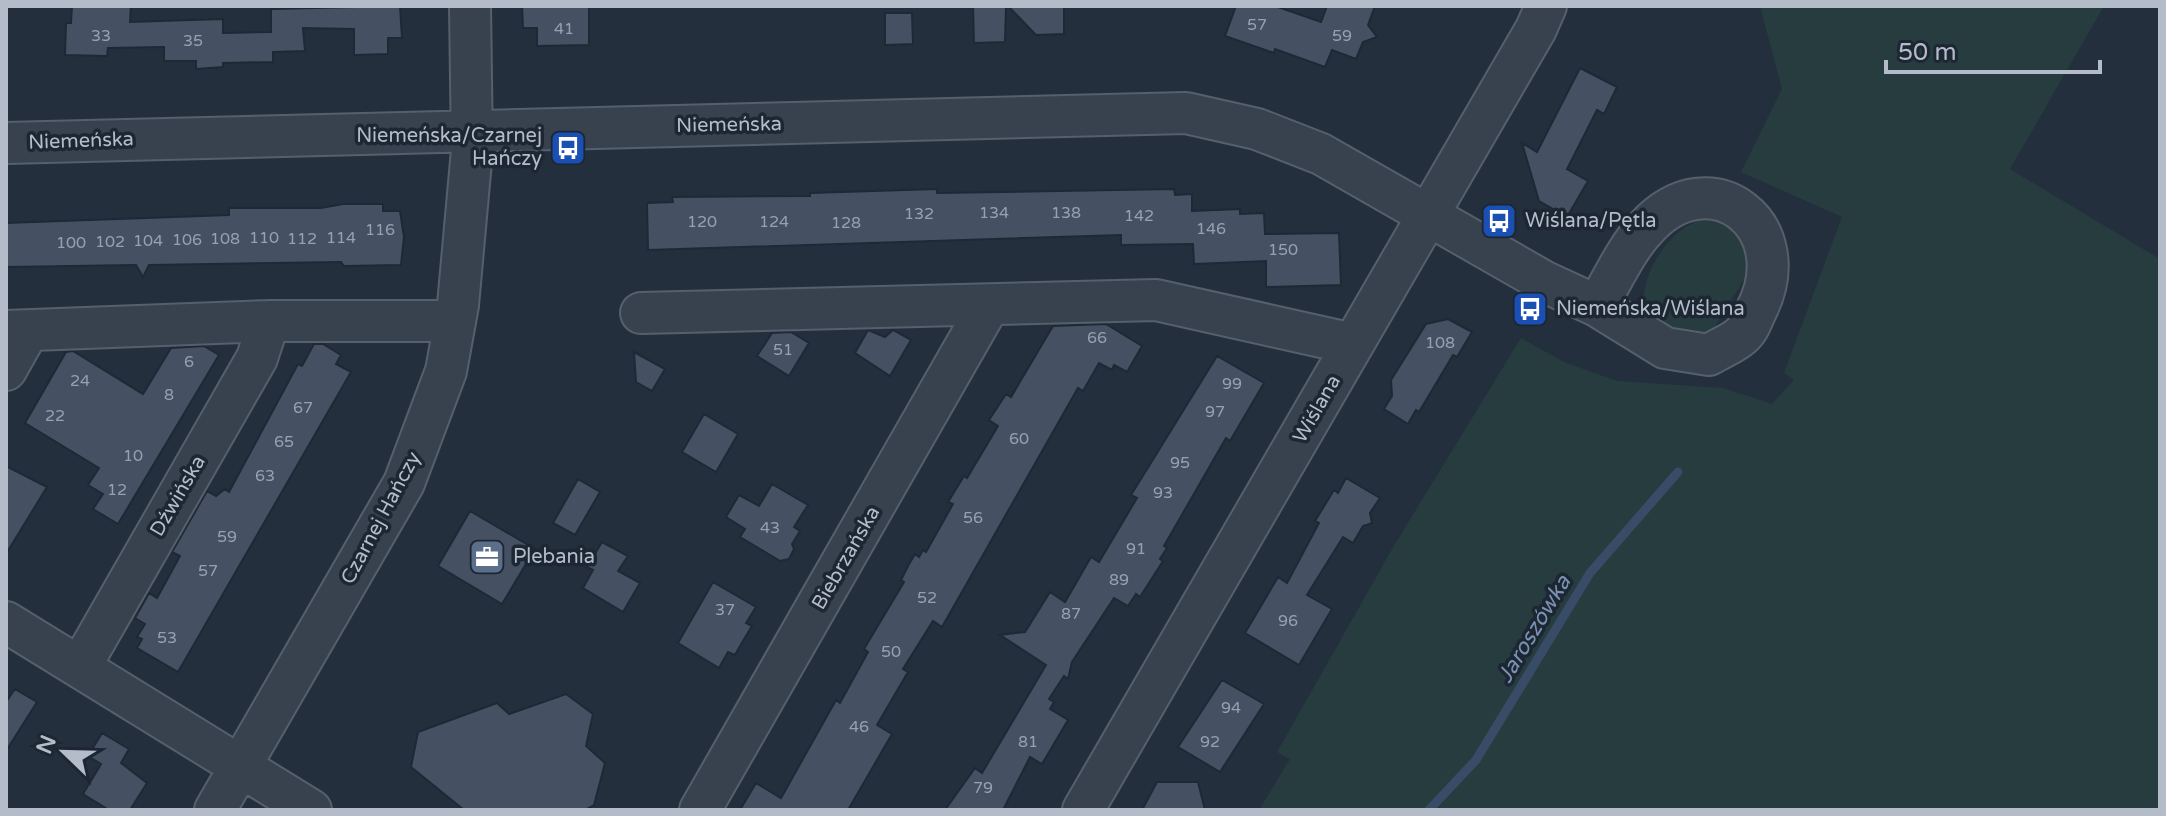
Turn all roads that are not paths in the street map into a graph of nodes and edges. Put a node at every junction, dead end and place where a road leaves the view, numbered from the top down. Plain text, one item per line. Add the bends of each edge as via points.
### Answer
1 (470, 6) edge
2 (1546, 6) edge
3 (473, 131) junction
4 (6, 143) edge
5 (1429, 216) junction
6 (989, 305) junction
7 (1597, 306) junction
8 (641, 313) dead end
9 (269, 321) junction
10 (455, 321) junction
11 (17, 331) edge
12 (1344, 342) dead end
13 (6, 370) edge
14 (6, 622) edge
15 (80, 667) junction
16 (240, 766) junction
17 (215, 810) edge
18 (311, 810) edge
19 (700, 810) edge
20 (1083, 810) edge

1 - 3 street, Czarnej Hańczy
2 - 5 street, Wiślana
3 - 4 street, Niemeńska
3 - 5 street, Niemeńska via 1186,113 1257,129 1321,154
3 - 10 street, Czarnej Hańczy
5 - 7 street, Niemeńska
5 - 20 street, Wiślana
6 - 8 street
6 - 12 street via 1156,300
6 - 19 street, Biebrzańska
7 - 7 street via 1665,348 1709,355 1745,332 1763,298 1770,264 1762,229 1734,206 1705,197 1682,201 1646,228
9 - 10 street
9 - 11 street
9 - 15 street, Dźwińska via 257,358
10 - 16 street, Czarnej Hańczy via 446,371 404,483
11 - 13 street
14 - 15 street
15 - 16 street
16 - 17 street, Czarnej Hańczy
16 - 18 street

